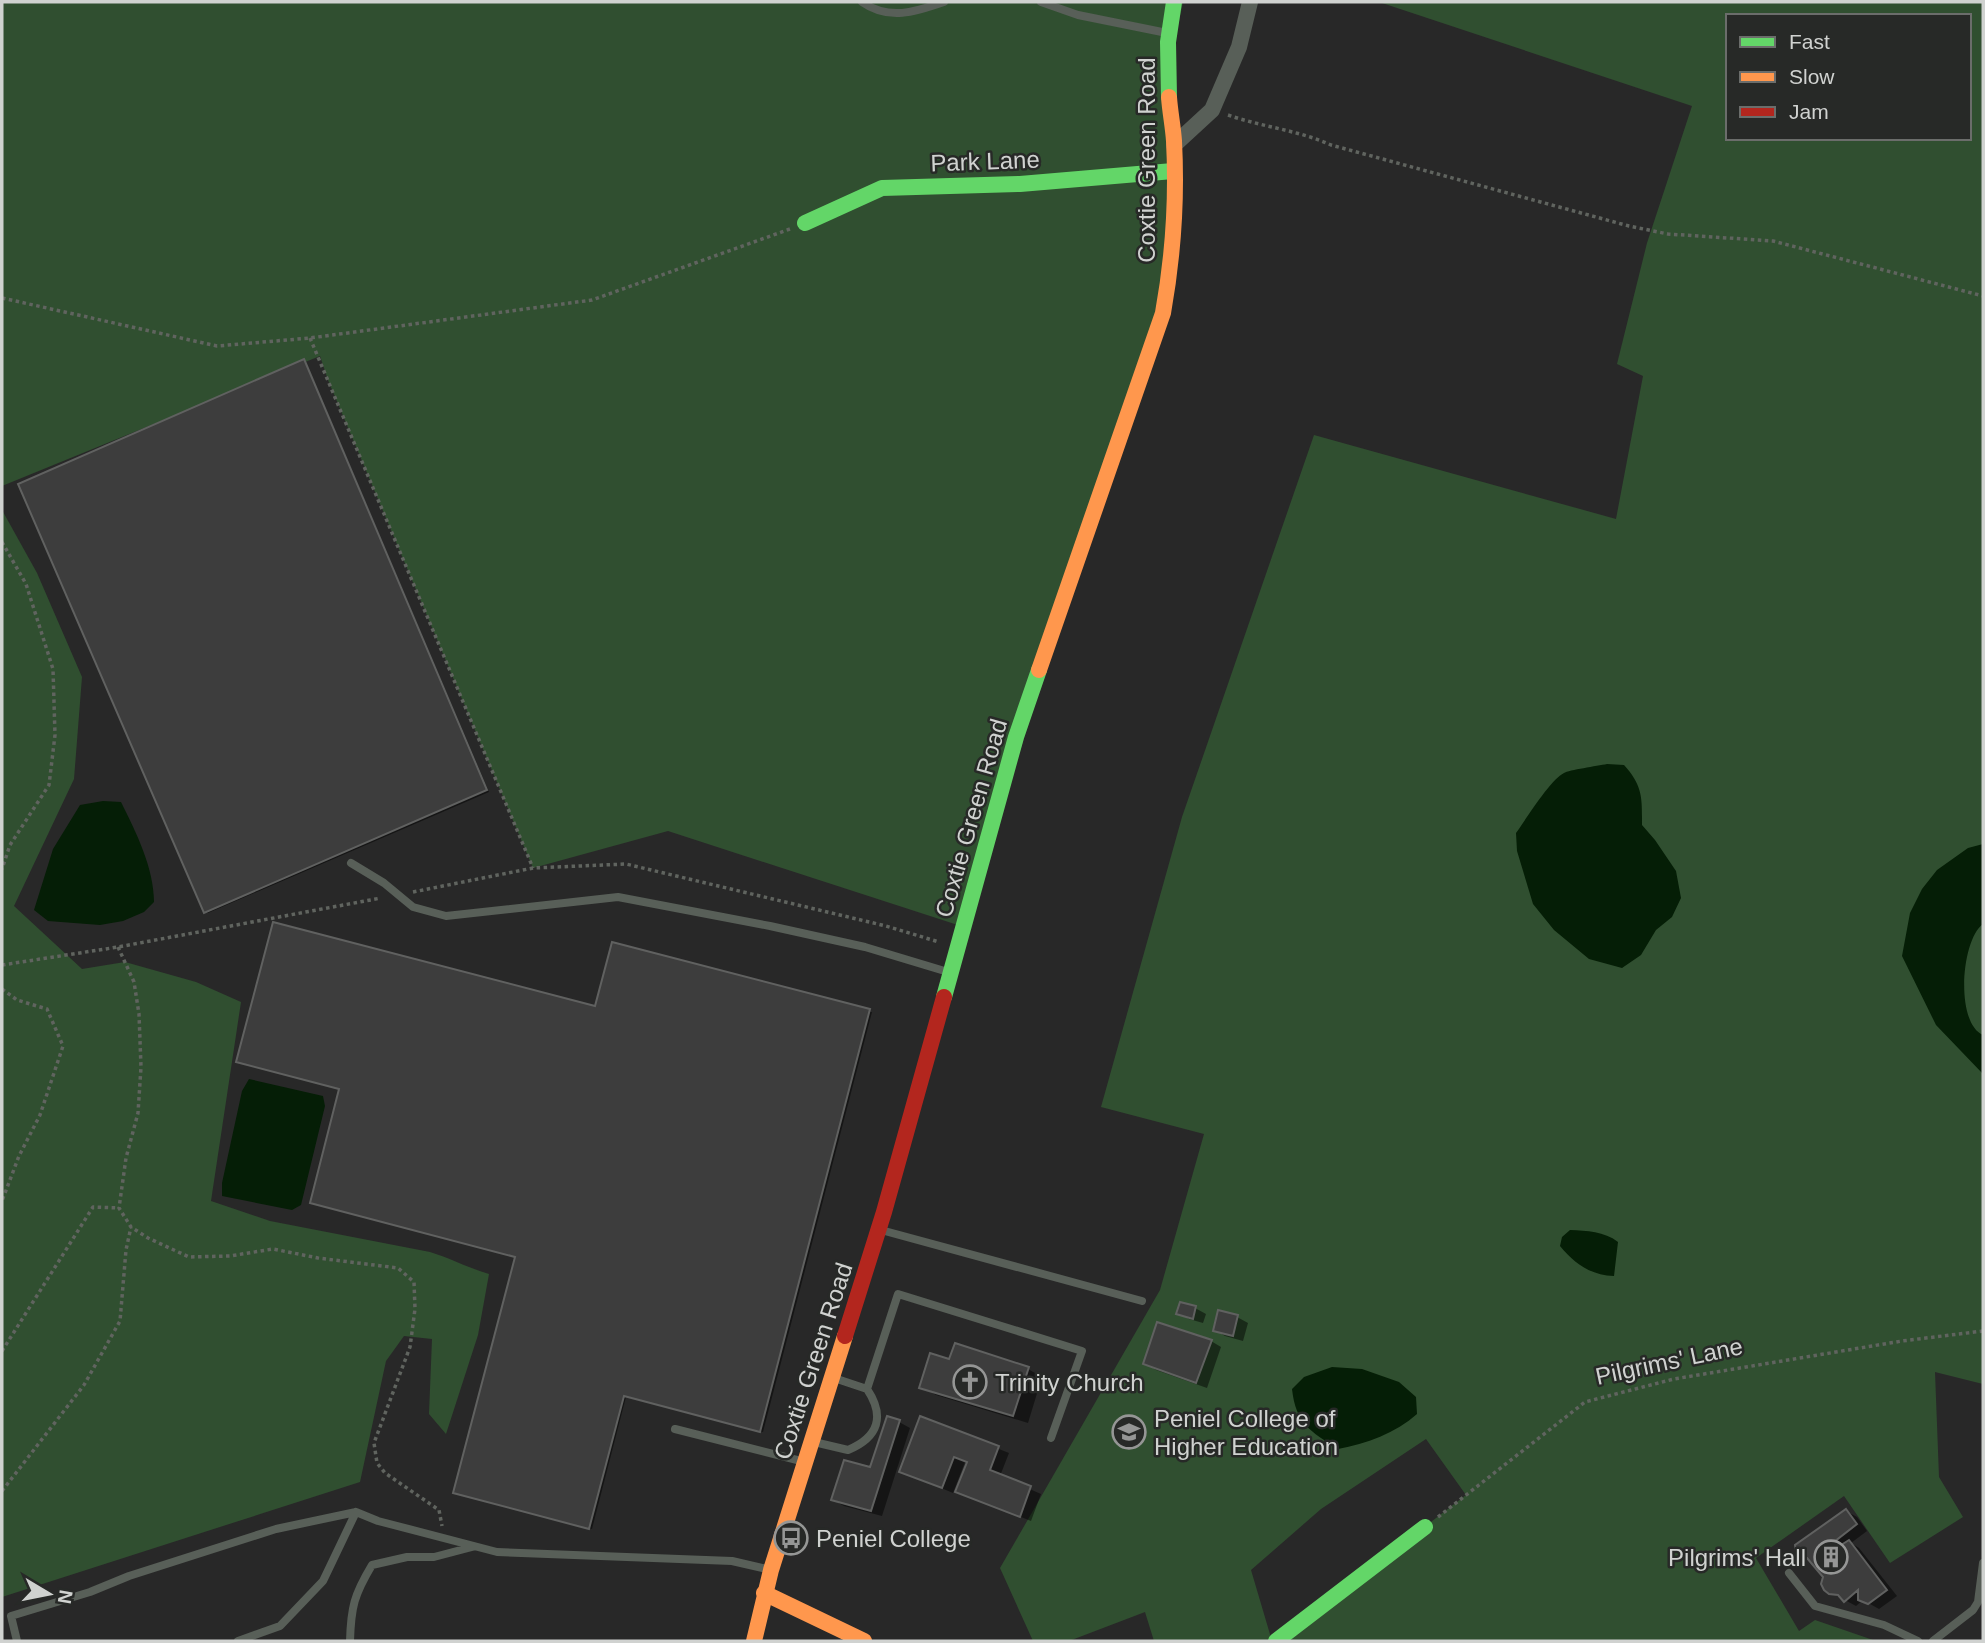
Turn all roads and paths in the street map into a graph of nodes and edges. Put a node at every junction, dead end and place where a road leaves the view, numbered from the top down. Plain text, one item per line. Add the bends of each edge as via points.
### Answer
1 (862, 2) edge
2 (944, 2) edge
3 (1041, 2) edge
4 (1174, 2) edge
5 (1250, 2) edge
6 (1168, 33) junction
7 (1212, 110) junction
8 (1174, 145) junction
9 (1173, 171) junction
10 (805, 223) joint
11 (1983, 296) edge
12 (2, 298) edge
13 (310, 338) junction
14 (2, 542) edge
15 (351, 863) dead end
16 (533, 868) dead end
17 (2, 869) edge
18 (118, 947) dead end
19 (951, 973) junction
20 (2, 989) edge
21 (2, 1201) edge
22 (119, 1208) junction
23 (131, 1227) junction
24 (878, 1230) junction
25 (1142, 1301) dead end
26 (1983, 1331) edge
27 (2, 1351) edge
28 (831, 1378) junction
29 (867, 1389) junction
30 (675, 1429) dead end
31 (1051, 1438) dead end
32 (811, 1441) junction
33 (805, 1462) junction
34 (2, 1491) edge
35 (356, 1512) junction
36 (1425, 1527) joint
37 (443, 1538) junction
38 (474, 1547) junction
39 (1983, 1563) edge
40 (771, 1570) junction
41 (1788, 1573) dead end
42 (764, 1593) junction
43 (17, 1641) edge
44 (238, 1641) edge
45 (350, 1641) edge
46 (754, 1641) edge
47 (864, 1641) edge
48 (1276, 1641) edge
49 (1915, 1641) edge
50 (1933, 1641) edge

1 - 2 lane via 904,14
3 - 6 lane via 1078,15
4 - 6 street, Coxtie Green Road
5 - 7 street via 1238,47
6 - 8 street, Coxtie Green Road
7 - 8 street
7 - 11 path via 1629,226 1668,234 1773,242
8 - 9 street, Coxtie Green Road
9 - 10 street, Park Lane via 1020,184 882,188
9 - 19 street, Coxtie Green Road via 1173,244 1163,313 1016,737
10 - 13 path via 592,300
12 - 13 path via 217,346
13 - 16 path
14 - 17 path via 26,584 53,669 55,735 49,785 10,845
15 - 19 lane via 413,907 446,916 618,897 852,944
18 - 22 path via 134,982 141,1067 138,1113
19 - 24 street, Coxtie Green Road
20 - 21 path via 17,1000 47,1009 63,1046 40,1115
22 - 23 path
22 - 27 path via 93,1208
23 - 34 path via 120,1321 85,1385
23 - 37 path via 189,1257 273,1249 398,1268 414,1282 410,1347 374,1443 377,1463 385,1473 439,1510
24 - 25 lane
24 - 28 street, Coxtie Green Road
26 - 36 path, Pilgrims' Lane via 1902,1340 1674,1379 1585,1402
28 - 29 lane
28 - 32 street, Coxtie Green Road
29 - 31 lane via 898,1294 1082,1350
29 - 32 lane via 878,1412 869,1438 848,1450
30 - 33 lane
32 - 33 street, Coxtie Green Road
33 - 40 street, Coxtie Green Road
35 - 37 lane
35 - 43 lane via 276,1528 11,1616
35 - 44 lane via 323,1581 280,1626
36 - 48 street
37 - 38 lane
38 - 40 lane via 509,1553 732,1561
38 - 45 lane via 372,1565 357,1590
39 - 50 lane via 1973,1610
40 - 42 street, Coxtie Green Road
41 - 49 lane via 1815,1606 1884,1625
42 - 46 street, Coxtie Green Road
42 - 47 street

